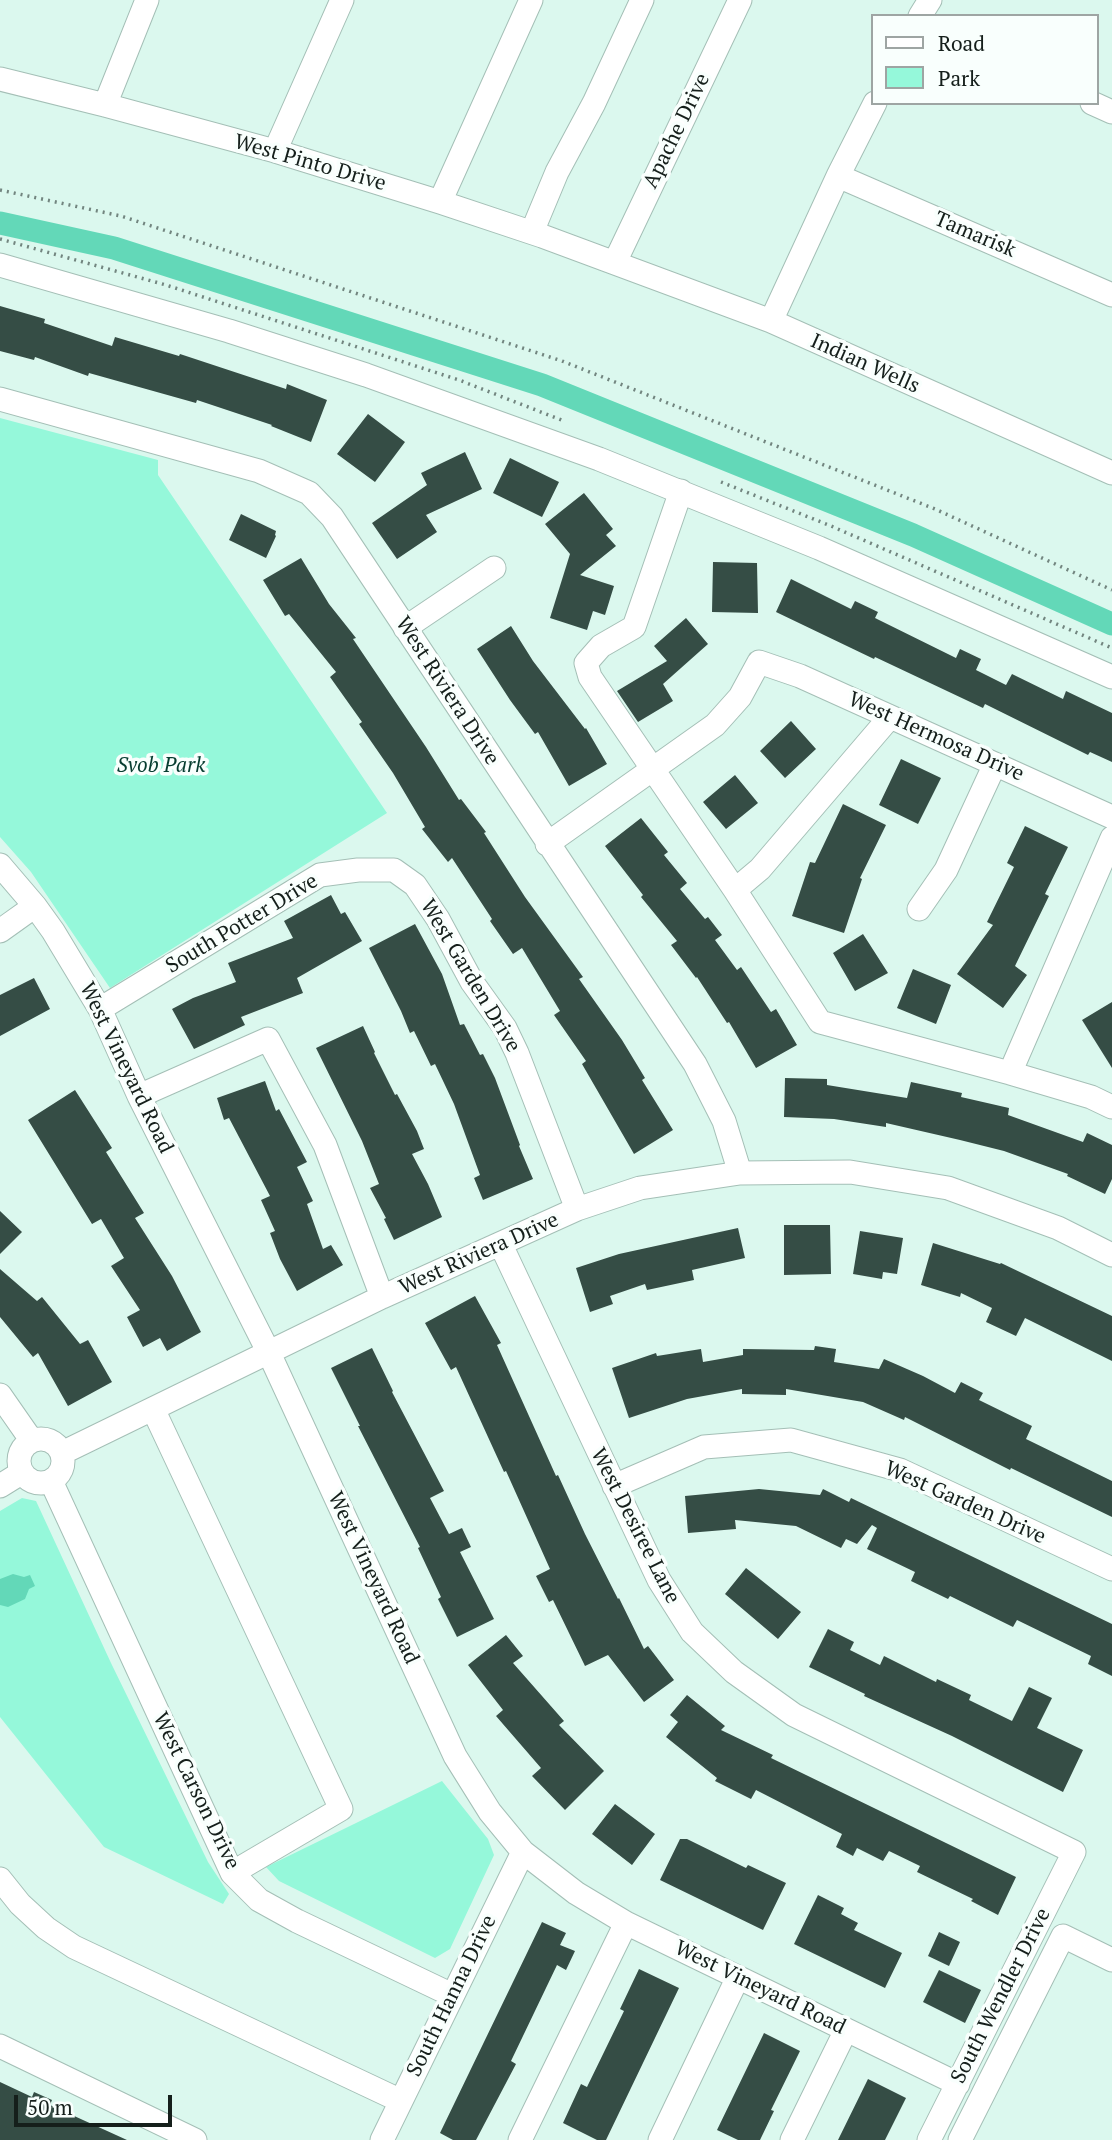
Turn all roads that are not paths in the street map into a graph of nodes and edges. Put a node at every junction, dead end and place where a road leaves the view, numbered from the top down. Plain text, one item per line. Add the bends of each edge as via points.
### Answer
1 (147, 0) edge
2 (342, 0) edge
3 (531, 0) edge
4 (642, 0) edge
5 (740, 0) edge
6 (0, 79) edge
7 (105, 105) junction
8 (874, 105) edge
9 (275, 151) junction
10 (838, 176) junction
11 (440, 202) junction
12 (532, 232) junction
13 (615, 262) junction
14 (0, 265) edge
15 (1112, 295) edge
16 (771, 321) junction
17 (0, 399) edge
18 (1112, 473) edge
19 (681, 491) junction
20 (494, 568) dead end
21 (405, 628) junction
22 (1112, 677) edge
23 (890, 717) junction
24 (995, 764) junction
25 (653, 769) junction
26 (1112, 817) edge
27 (1112, 838) edge
28 (547, 844) junction
29 (0, 865) edge
30 (394, 870) joint
31 (735, 890) junction
32 (35, 906) junction
33 (919, 909) dead end
34 (0, 931) edge
35 (100, 1009) junction
36 (1010, 1073) junction
37 (139, 1096) junction
38 (1112, 1107) edge
39 (740, 1172) junction
40 (577, 1209) junction
41 (501, 1245) junction
42 (1112, 1255) edge
43 (382, 1297) junction
44 (269, 1353) junction
45 (0, 1395) edge
46 (153, 1409) junction
47 (32, 1441) junction
48 (62, 1453) junction
49 (21, 1473) junction
50 (51, 1481) junction
51 (0, 1486) edge
52 (614, 1486) junction
53 (1112, 1569) edge
54 (523, 1852) junction
55 (1074, 1852) joint
56 (232, 1873) junction
57 (0, 1880) edge
58 (626, 1923) junction
59 (1112, 1961) edge
60 (737, 1977) junction
61 (452, 1995) junction
62 (846, 2030) junction
63 (0, 2046) edge
64 (958, 2084) junction
65 (401, 2101) junction
66 (195, 2140) edge
67 (382, 2140) edge
68 (520, 2140) edge
69 (660, 2140) edge
70 (792, 2140) edge
71 (929, 2140) edge
72 (960, 2140) edge

1 - 7 street
2 - 9 street
3 - 11 street
4 - 12 street
5 - 13 street, Apache Drive
6 - 7 street, West Pinto Drive
7 - 9 street, West Pinto Drive
8 - 10 street
9 - 11 street, West Pinto Drive
10 - 15 street, Tamarisk
10 - 16 street
11 - 12 street, West Pinto Drive
12 - 13 street, West Pinto Drive
13 - 16 street, Indian Wells
14 - 19 street via 366,375
16 - 18 street, Indian Wells
17 - 21 street, West Riviera Drive via 259,471 309,493 332,517
19 - 22 street
19 - 25 street via 634,627 601,646 586,663 590,677
20 - 21 street
21 - 28 street, West Riviera Drive
23 - 24 street, West Hermosa Drive
23 - 25 street, West Hermosa Drive via 759,662 740,697 715,725
23 - 31 street via 760,869
24 - 26 street, West Hermosa Drive
24 - 33 street via 946,870
25 - 28 street
25 - 31 street
27 - 36 street
28 - 39 street, West Riviera Drive via 695,1065 724,1121
29 - 32 street, West Vineyard Road
30 - 35 street, South Potter Drive via 320,875
30 - 40 street, West Garden Drive via 415,885 505,1028
31 - 36 street via 820,1022
32 - 34 street
32 - 35 street, West Vineyard Road
35 - 37 street, West Vineyard Road
36 - 38 street
37 - 43 street via 268,1039 326,1145
37 - 44 street, West Vineyard Road
39 - 40 street, West Riviera Drive via 640,1188
39 - 42 street, West Riviera Drive via 850,1172 948,1188 1058,1228
40 - 41 street, West Riviera Drive
41 - 43 street, West Riviera Drive
41 - 52 street, West Desiree Lane
43 - 44 street, West Riviera Drive
44 - 46 street, West Riviera Drive
44 - 54 street, West Vineyard Road via 455,1756 490,1812
45 - 47 street
46 - 48 street, West Riviera Drive
46 - 56 street via 341,1809
47 - 48 street via 50,1441
47 - 49 street via 21,1451
48 - 50 street via 62,1470
49 - 50 street via 35,1483
49 - 51 street
50 - 56 street, West Carson Drive
52 - 53 street, West Garden Drive via 704,1447 791,1440 900,1470
52 - 55 street, West Desiree Lane via 659,1580 692,1632 734,1672 794,1715
54 - 58 street, West Vineyard Road via 576,1893
54 - 61 street, South Hanna Drive
55 - 64 street, South Wendler Drive
56 - 61 street, West Carson Drive via 260,1900 297,1921
57 - 65 street via 46,1928 74,1947
58 - 60 street, West Vineyard Road
58 - 68 street
59 - 72 street via 1063,1936
60 - 62 street, West Vineyard Road
60 - 69 street
61 - 65 street, South Hanna Drive
62 - 64 street, West Vineyard Road
62 - 70 street
63 - 66 street
64 - 71 street, South Wendler Drive
65 - 67 street, South Hanna Drive

